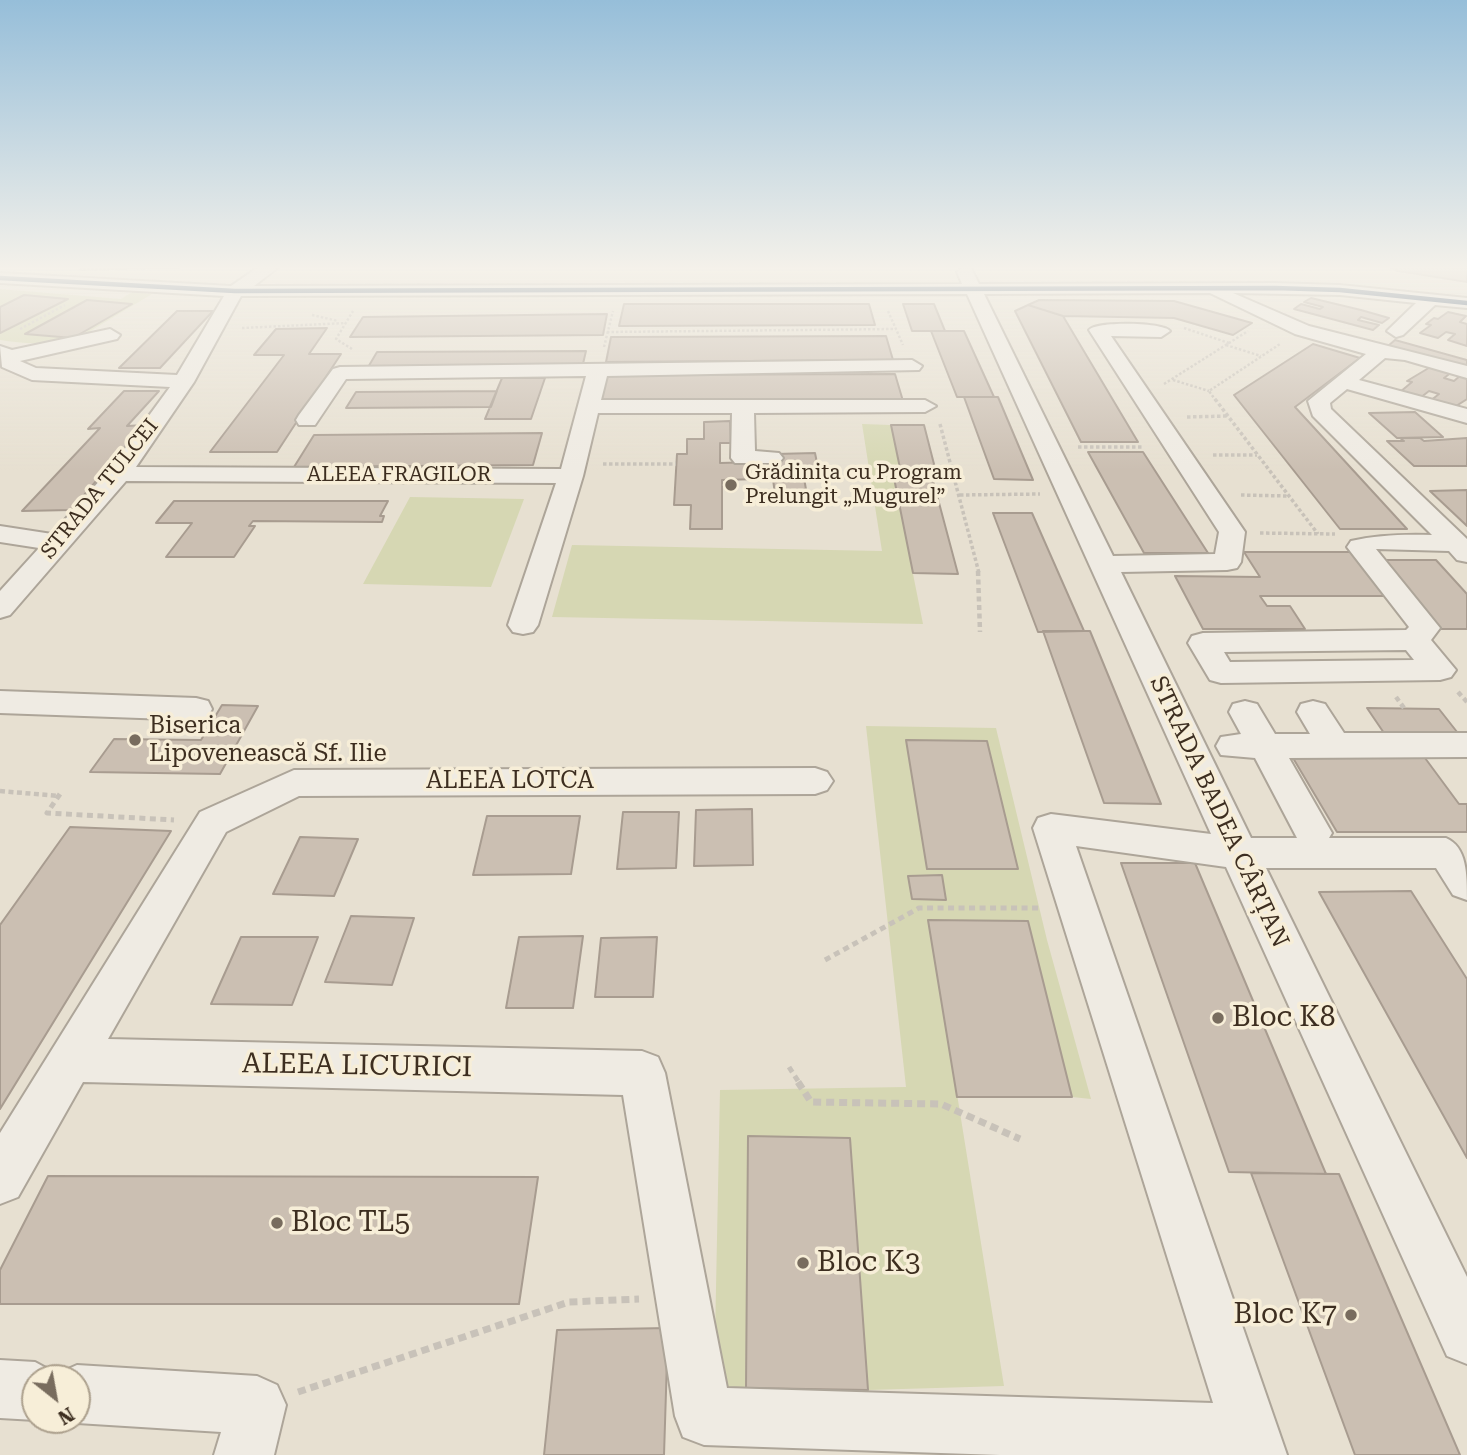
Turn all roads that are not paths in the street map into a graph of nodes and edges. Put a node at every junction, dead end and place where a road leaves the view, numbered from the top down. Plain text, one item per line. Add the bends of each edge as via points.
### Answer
1 (211, 334) edge
2 (994, 334) edge
3 (1101, 334) edge
4 (1316, 334) edge
5 (1408, 334) edge
6 (110, 335) dead end
7 (1420, 337) dead end
8 (1381, 352) junction
9 (5, 355) edge
10 (912, 366) dead end
11 (598, 369) junction
12 (1467, 372) edge
13 (184, 382) junction
14 (1343, 382) junction
15 (925, 406) road end
16 (588, 407) junction
17 (743, 407) junction
18 (1464, 412) edge
19 (307, 420) dead end
20 (771, 458) dead end
21 (572, 470) junction
22 (118, 474) junction
23 (0, 534) edge
24 (58, 543) junction
25 (1461, 548) edge
26 (1101, 564) junction
27 (0, 609) edge
28 (523, 625) dead end
29 (1414, 640) junction
30 (1354, 641) junction
31 (1268, 642) junction
32 (1377, 671) junction
33 (1287, 672) junction
34 (1456, 689) dead end
35 (0, 702) edge
36 (196, 709) dead end
37 (1313, 712) dead end
38 (1467, 745) edge
39 (1249, 746) junction
40 (1335, 746) junction
41 (815, 781) dead end
42 (1313, 833) dead end
43 (1238, 853) junction
44 (1467, 884) edge
45 (71, 1060) junction
46 (0, 1179) edge
47 (1467, 1336) edge
48 (0, 1389) edge
49 (21, 1390) edge
50 (91, 1397) edge
51 (251, 1430) edge
52 (1255, 1444) edge

1 - 13 street, STRADA TULCEI
2 - 26 street, STRADA BADEA CÂRȚAN
3 - 26 street via 1232,532 1227,562
4 - 8 street
5 - 7 street
6 - 9 street
8 - 12 street via 1407,354
8 - 14 street
9 - 13 street via 9,363 32,374
10 - 11 street
11 - 16 street
11 - 19 street via 340,373
13 - 22 street, STRADA TULCEI
14 - 18 street
14 - 25 street via 1319,401 1321,411
15 - 17 street
16 - 17 street
16 - 21 street
17 - 20 street via 743,458
21 - 22 street, ALEEA FRAGILOR
21 - 28 street
22 - 24 street, STRADA TULCEI
23 - 24 street
24 - 27 street, STRADA TULCEI
25 - 29 street via 1370,545 1425,628
26 - 43 street, STRADA BADEA CÂRȚAN
29 - 30 street
29 - 32 street via 1440,670
30 - 31 street
30 - 32 street
31 - 33 street
31 - 33 street via 1203,643 1221,673
32 - 33 street
34 - 39 street via 1239,702
35 - 36 street
37 - 40 street
38 - 40 street
39 - 40 street
39 - 42 street
41 - 45 street, ALEEA LOTCA via 294,783 213,822
43 - 44 street via 1446,853
43 - 47 street, STRADA BADEA CÂRȚAN
43 - 52 street via 1051,828
45 - 46 street
45 - 52 street, ALEEA LICURICI via 642,1073 704,1416
48 - 49 street
50 - 51 street

